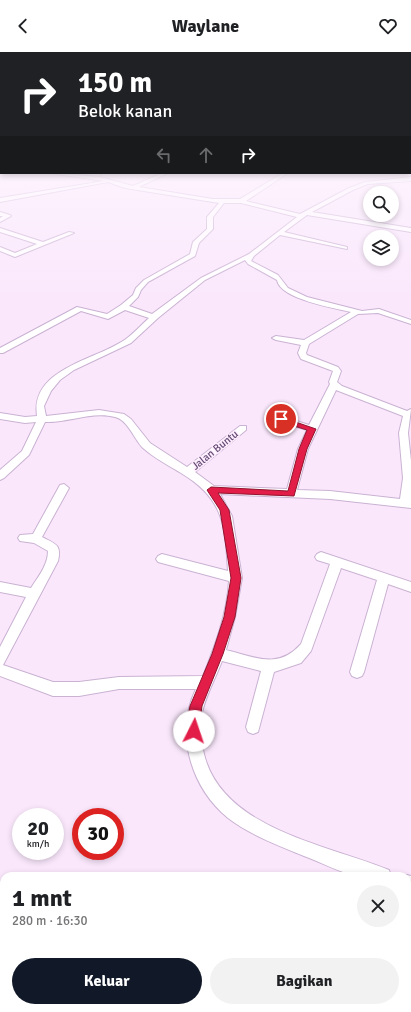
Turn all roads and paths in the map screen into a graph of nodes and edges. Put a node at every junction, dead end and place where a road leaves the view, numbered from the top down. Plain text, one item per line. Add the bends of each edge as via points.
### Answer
1 (218, 207) edge
2 (269, 207) edge
3 (318, 207) edge
4 (0, 214) edge
5 (304, 214) junction
6 (0, 220) edge
7 (0, 230) edge
8 (411, 230) edge
9 (278, 232) junction
10 (71, 233) dead end
11 (43, 244) junction
12 (345, 248) dead end
13 (0, 249) edge
14 (251, 255) junction
15 (124, 307) junction
16 (357, 312) junction
17 (153, 318) junction
18 (411, 322) edge
19 (276, 338) dead end
20 (305, 343) junction
21 (0, 351) edge
22 (334, 385) junction
23 (409, 413) edge
24 (0, 416) edge
25 (42, 419) junction
26 (281, 419) dead end
27 (242, 428) dead end
28 (312, 429) junction
29 (188, 472) junction
30 (0, 476) edge
31 (64, 488) dead end
32 (211, 490) junction
33 (291, 494) junction
34 (408, 504) edge
35 (321, 557) dead end
36 (162, 559) dead end
37 (337, 562) junction
38 (236, 578) junction
39 (384, 578) junction
40 (0, 587) edge
41 (411, 588) edge
42 (34, 594) junction
43 (217, 654) junction
44 (0, 660) edge
45 (269, 667) junction
46 (0, 670) edge
47 (357, 672) dead end
48 (207, 682) junction
49 (253, 727) dead end
50 (355, 872) edge

1 - 15 street via 210,217 210,229 196,242 193,255 146,281 138,289 136,296
2 - 5 street
3 - 5 street
4 - 6 street via 8,216
5 - 8 street
5 - 9 street
7 - 11 street
9 - 12 street
9 - 14 street
10 - 11 street
11 - 13 street via 15,255
14 - 16 street via 250,263 276,276 280,279 281,285 294,293
14 - 17 street via 203,279
15 - 17 street
15 - 21 street via 108,317 80,310
16 - 18 street via 379,311
16 - 20 street
17 - 25 street via 128,341 71,368 57,378 47,390 40,406
19 - 20 street
20 - 22 street via 302,353 304,357 337,371
22 - 23 street via 356,396
22 - 28 street
23 - 34 street via 403,433
24 - 25 street via 25,420
25 - 29 street via 117,414 127,420 148,447
25 - 30 street via 26,453
26 - 28 street
27 - 29 street, Jalan Buntu
28 - 33 street via 303,449
29 - 32 street
31 - 42 street via 30,538 54,549 54,555
32 - 33 street
32 - 38 street via 225,510
33 - 34 street
35 - 37 street
36 - 38 street
37 - 39 street
37 - 45 street via 306,647 296,659
38 - 43 street via 229,617
39 - 41 street
39 - 47 street
40 - 42 street
42 - 44 street
43 - 45 street
43 - 48 street
45 - 49 street
46 - 48 street via 53,689 79,689 119,683
48 - 50 street via 196,706 193,722 197,758 212,790 224,804 248,822

